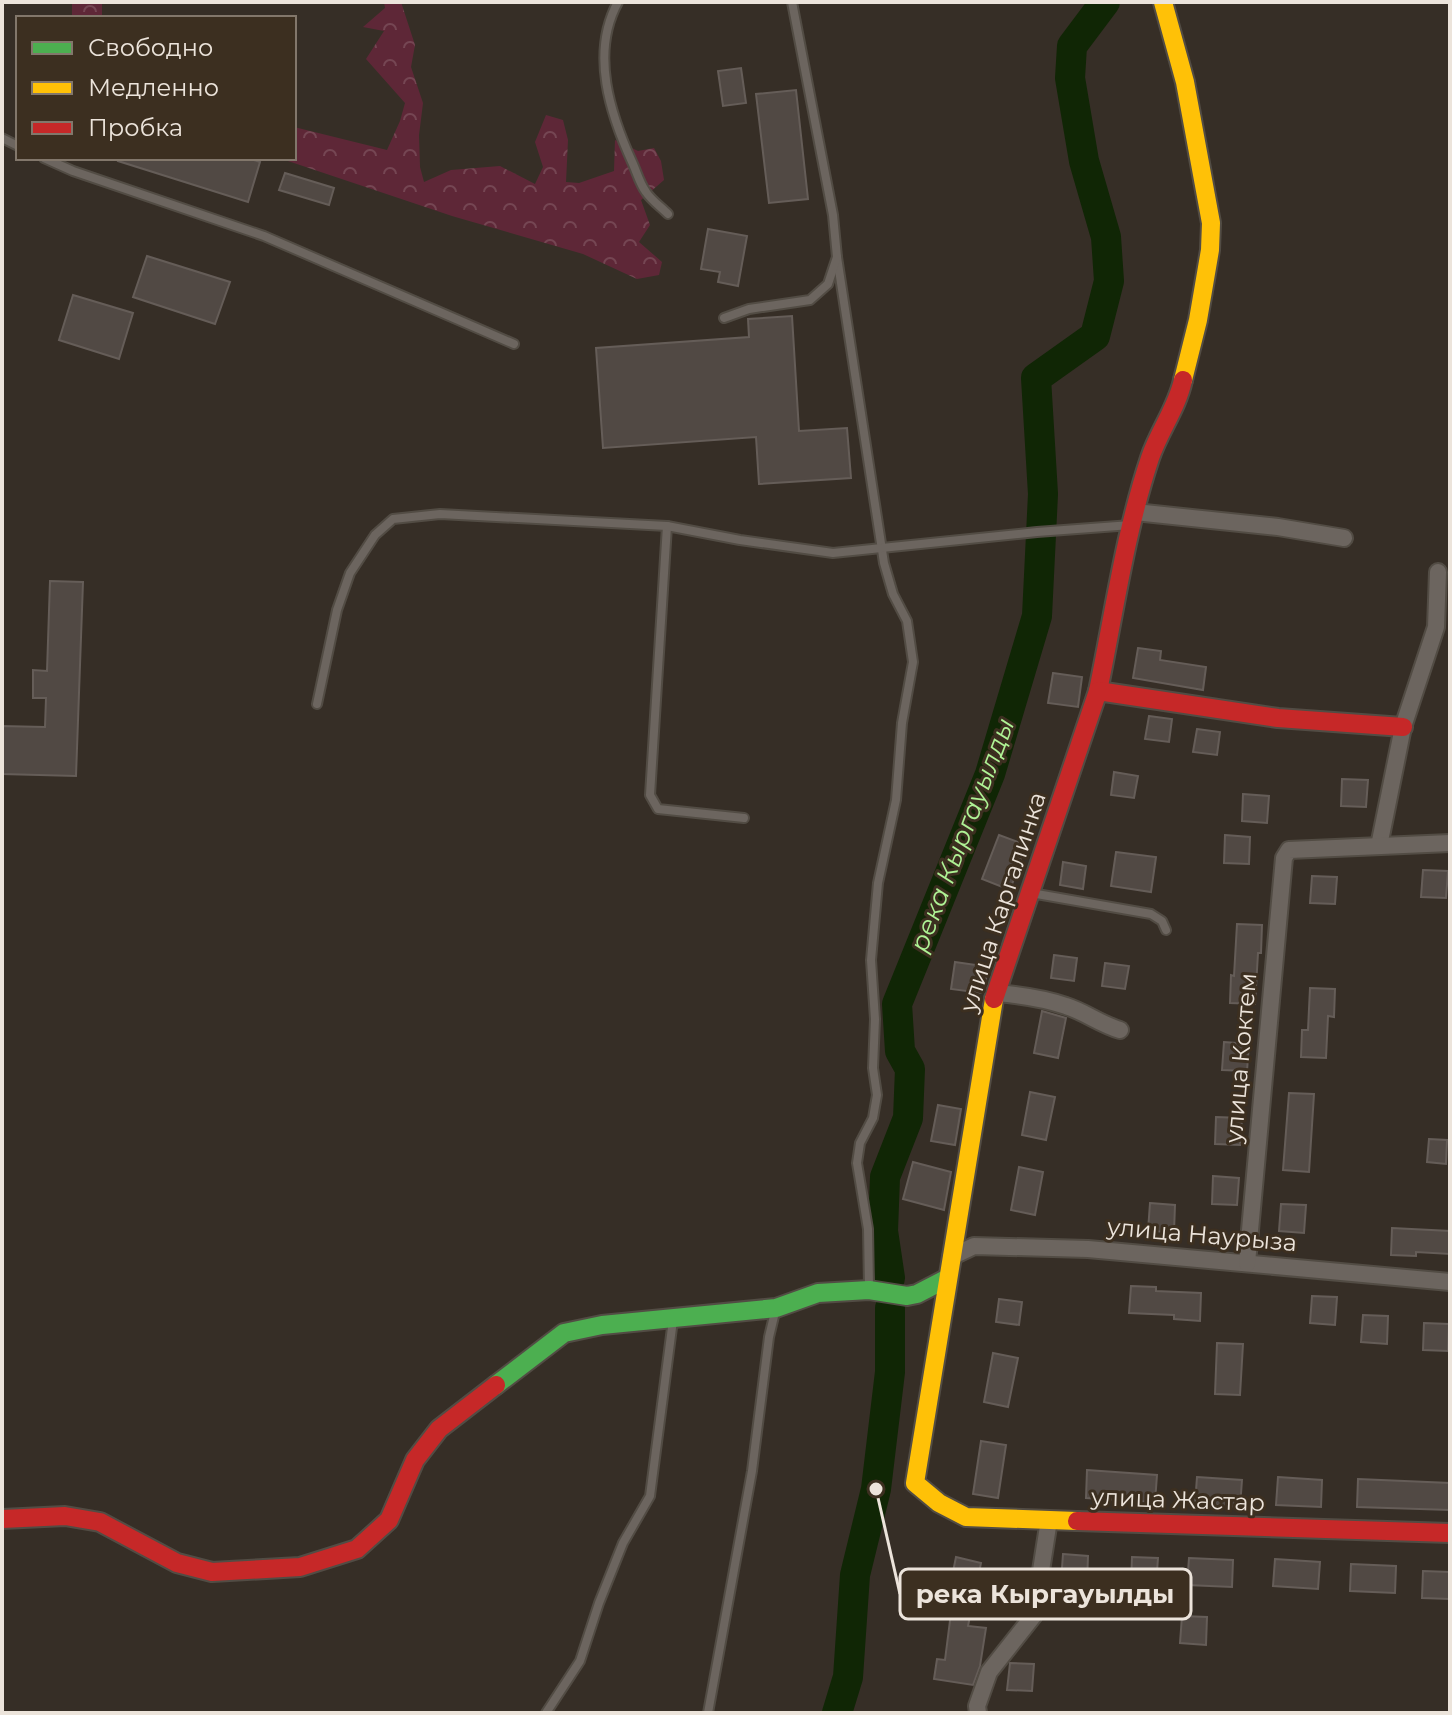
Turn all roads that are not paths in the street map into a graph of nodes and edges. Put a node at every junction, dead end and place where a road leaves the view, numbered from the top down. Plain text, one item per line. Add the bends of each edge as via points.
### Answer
1 (618, 2) edge
2 (792, 2) edge
3 (1163, 2) edge
4 (48, 160) edge
5 (668, 214) dead end
6 (837, 257) junction
7 (724, 318) dead end
8 (514, 344) dead end
9 (1133, 519) junction
10 (667, 526) junction
11 (1344, 538) dead end
12 (881, 549) junction
13 (1438, 572) dead end
14 (1098, 691) junction
15 (317, 704) dead end
16 (1403, 727) junction
17 (744, 818) dead end
18 (1450, 843) edge
19 (1379, 846) junction
20 (1030, 893) junction
21 (1166, 930) dead end
22 (996, 993) junction
23 (1120, 1030) dead end
24 (951, 1257) junction
25 (1247, 1263) junction
26 (946, 1279) junction
27 (1450, 1282) edge
28 (869, 1290) junction
29 (776, 1308) junction
30 (673, 1319) junction
31 (915, 1483) joint
32 (2, 1519) edge
33 (1049, 1520) junction
34 (1450, 1533) edge
35 (546, 1713) edge
36 (708, 1713) edge
37 (978, 1713) edge

1 - 5 lane via 603,57 606,87 617,130 646,193
2 - 6 lane
3 - 9 street, улица Каргалинка via 1199,147 1210,250 1180,394 1151,456
4 - 8 lane via 264,236
6 - 7 lane via 828,284 810,300
6 - 12 lane
9 - 11 street via 1278,527
9 - 12 lane
9 - 14 street, улица Каргалинка
10 - 12 lane via 833,553
10 - 15 lane via 440,514 393,519 375,535 350,573
10 - 17 lane via 650,795 658,809
12 - 28 lane via 907,621 913,662 871,960 877,1095 857,1163 868,1229
13 - 16 street via 1436,627
14 - 16 street via 1278,718
14 - 20 street, улица Каргалинка
16 - 19 street
18 - 19 street
19 - 25 street, улица Коктем via 1289,850 1284,858
20 - 21 lane via 1151,914
20 - 22 street, улица Каргалинка
22 - 23 street via 1070,1007
22 - 24 street, улица Каргалинка
24 - 25 street, улица Наурыза via 988,1246
24 - 26 street, улица Каргалинка
25 - 27 street, улица Наурыза
26 - 28 street via 907,1296
26 - 31 street, улица Каргалинка
28 - 29 street via 818,1293
29 - 30 street
29 - 36 lane
30 - 32 street via 564,1333 439,1429 415,1460 389,1520 357,1549 300,1567 212,1572 177,1563 100,1522 65,1516
30 - 35 lane via 650,1496 623,1543 580,1661
31 - 33 street, улица Жастар via 932,1500 966,1517
33 - 34 street, улица Жастар
33 - 37 street via 1034,1615 989,1672

